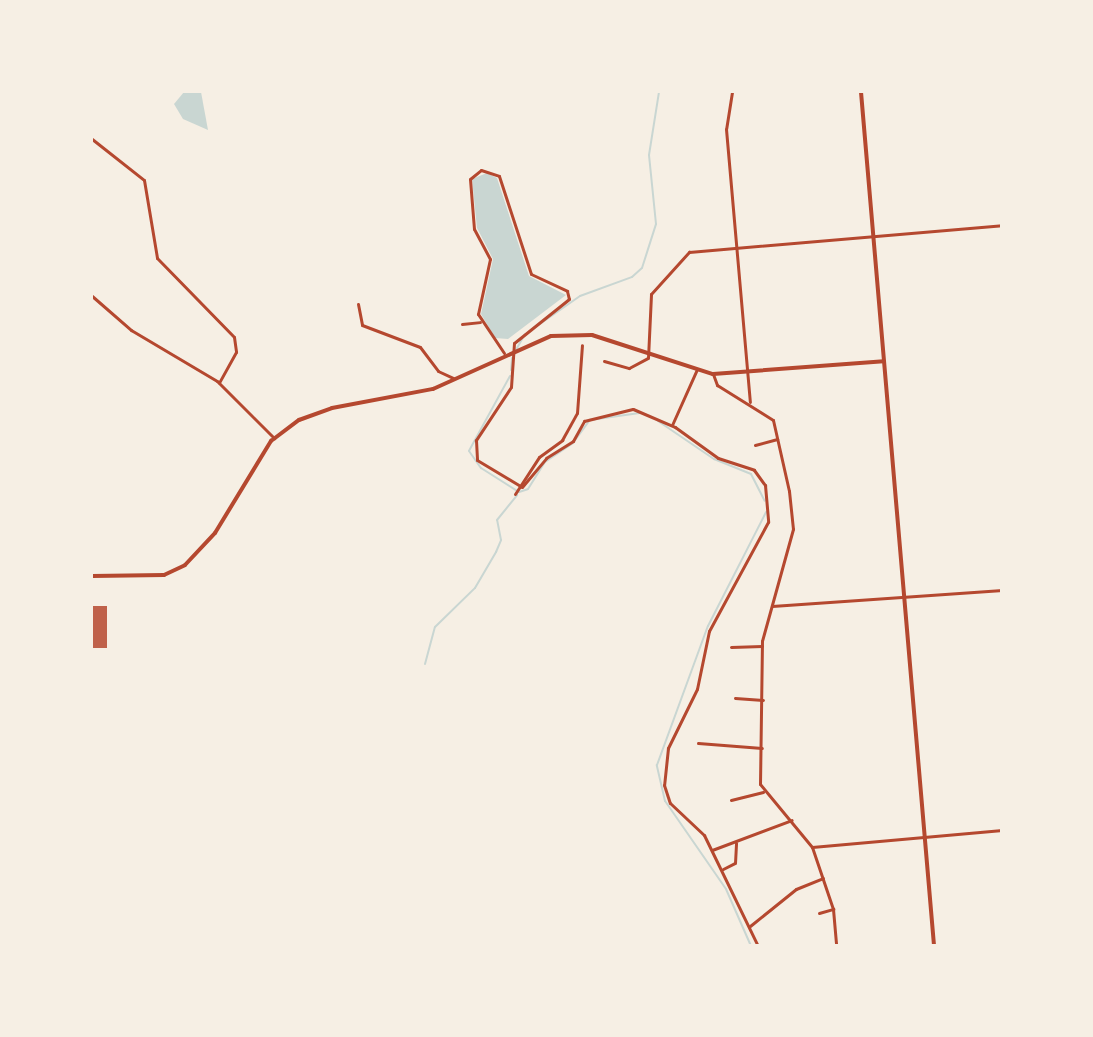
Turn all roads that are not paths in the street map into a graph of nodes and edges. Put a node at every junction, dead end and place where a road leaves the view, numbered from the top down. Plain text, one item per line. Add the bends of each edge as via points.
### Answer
1 (732, 92) edge
2 (861, 92) edge
3 (92, 139) edge
4 (1002, 225) edge
5 (874, 237) junction
6 (737, 248) junction
7 (92, 296) edge
8 (358, 304) dead end
9 (480, 322) junction
10 (462, 324) dead end
11 (582, 345) dead end
12 (513, 349) junction
13 (649, 352) junction
14 (504, 353) junction
15 (604, 361) dead end
16 (884, 361) junction
17 (697, 369) junction
18 (748, 373) junction
19 (713, 374) junction
20 (453, 378) junction
21 (219, 383) junction
22 (750, 402) junction
23 (672, 426) junction
24 (274, 438) junction
25 (777, 439) junction
26 (755, 445) dead end
27 (519, 487) junction
28 (515, 494) dead end
29 (92, 576) edge
30 (1002, 590) edge
31 (904, 597) junction
32 (772, 606) junction
33 (762, 646) junction
34 (731, 647) dead end
35 (735, 698) dead end
36 (763, 700) junction
37 (698, 743) dead end
38 (762, 748) junction
39 (763, 792) junction
40 (731, 800) dead end
41 (792, 820) junction
42 (1002, 830) edge
43 (924, 837) junction
44 (736, 843) junction
45 (812, 847) junction
46 (712, 850) junction
47 (722, 870) junction
48 (823, 878) junction
49 (834, 909) junction
50 (819, 913) dead end
51 (750, 926) junction
52 (758, 945) edge
53 (836, 945) edge
54 (934, 945) edge

1 - 6 street via 726,129
2 - 5 street
3 - 21 street via 144,180 157,258 234,337 236,352
4 - 5 street
5 - 6 street
5 - 16 street
6 - 13 street via 688,253 653,289
6 - 18 street
7 - 21 street via 131,330
8 - 20 street via 362,325 420,347 438,371
9 - 10 street
9 - 12 street via 490,259 474,229 470,179 473,172 488,170 499,176 531,274 569,295 566,304 521,334
9 - 14 street
11 - 27 street via 577,413 562,440 539,457
12 - 13 street via 551,336 592,335
12 - 14 street
12 - 27 street via 510,390 489,415 474,450 482,464
13 - 15 street via 629,368
13 - 17 street
14 - 20 street
16 - 18 street
16 - 31 street
17 - 19 street
17 - 23 street
18 - 19 street
18 - 22 street
19 - 22 street via 717,385
20 - 24 street via 413,395 325,410
21 - 24 street
22 - 25 street via 768,413
23 - 27 street via 633,409 590,418 573,441 546,458 528,485
23 - 46 street via 718,458 754,470 770,506 765,530 709,631 697,689 668,748 667,799 700,829
24 - 29 street via 215,533 185,564 164,575
25 - 26 street
25 - 32 street via 793,529
27 - 28 street
30 - 31 street
31 - 32 street
31 - 43 street
32 - 33 street
33 - 34 street
33 - 36 street
35 - 36 street
36 - 38 street
37 - 38 street
38 - 39 street
39 - 40 street
39 - 41 street
41 - 44 street
41 - 45 street
42 - 43 street
43 - 45 street
43 - 54 street
44 - 46 street
44 - 47 street via 735,863
45 - 48 street
46 - 47 street
47 - 51 street
48 - 49 street
48 - 51 street via 796,889
49 - 50 street
49 - 53 street
51 - 52 street

